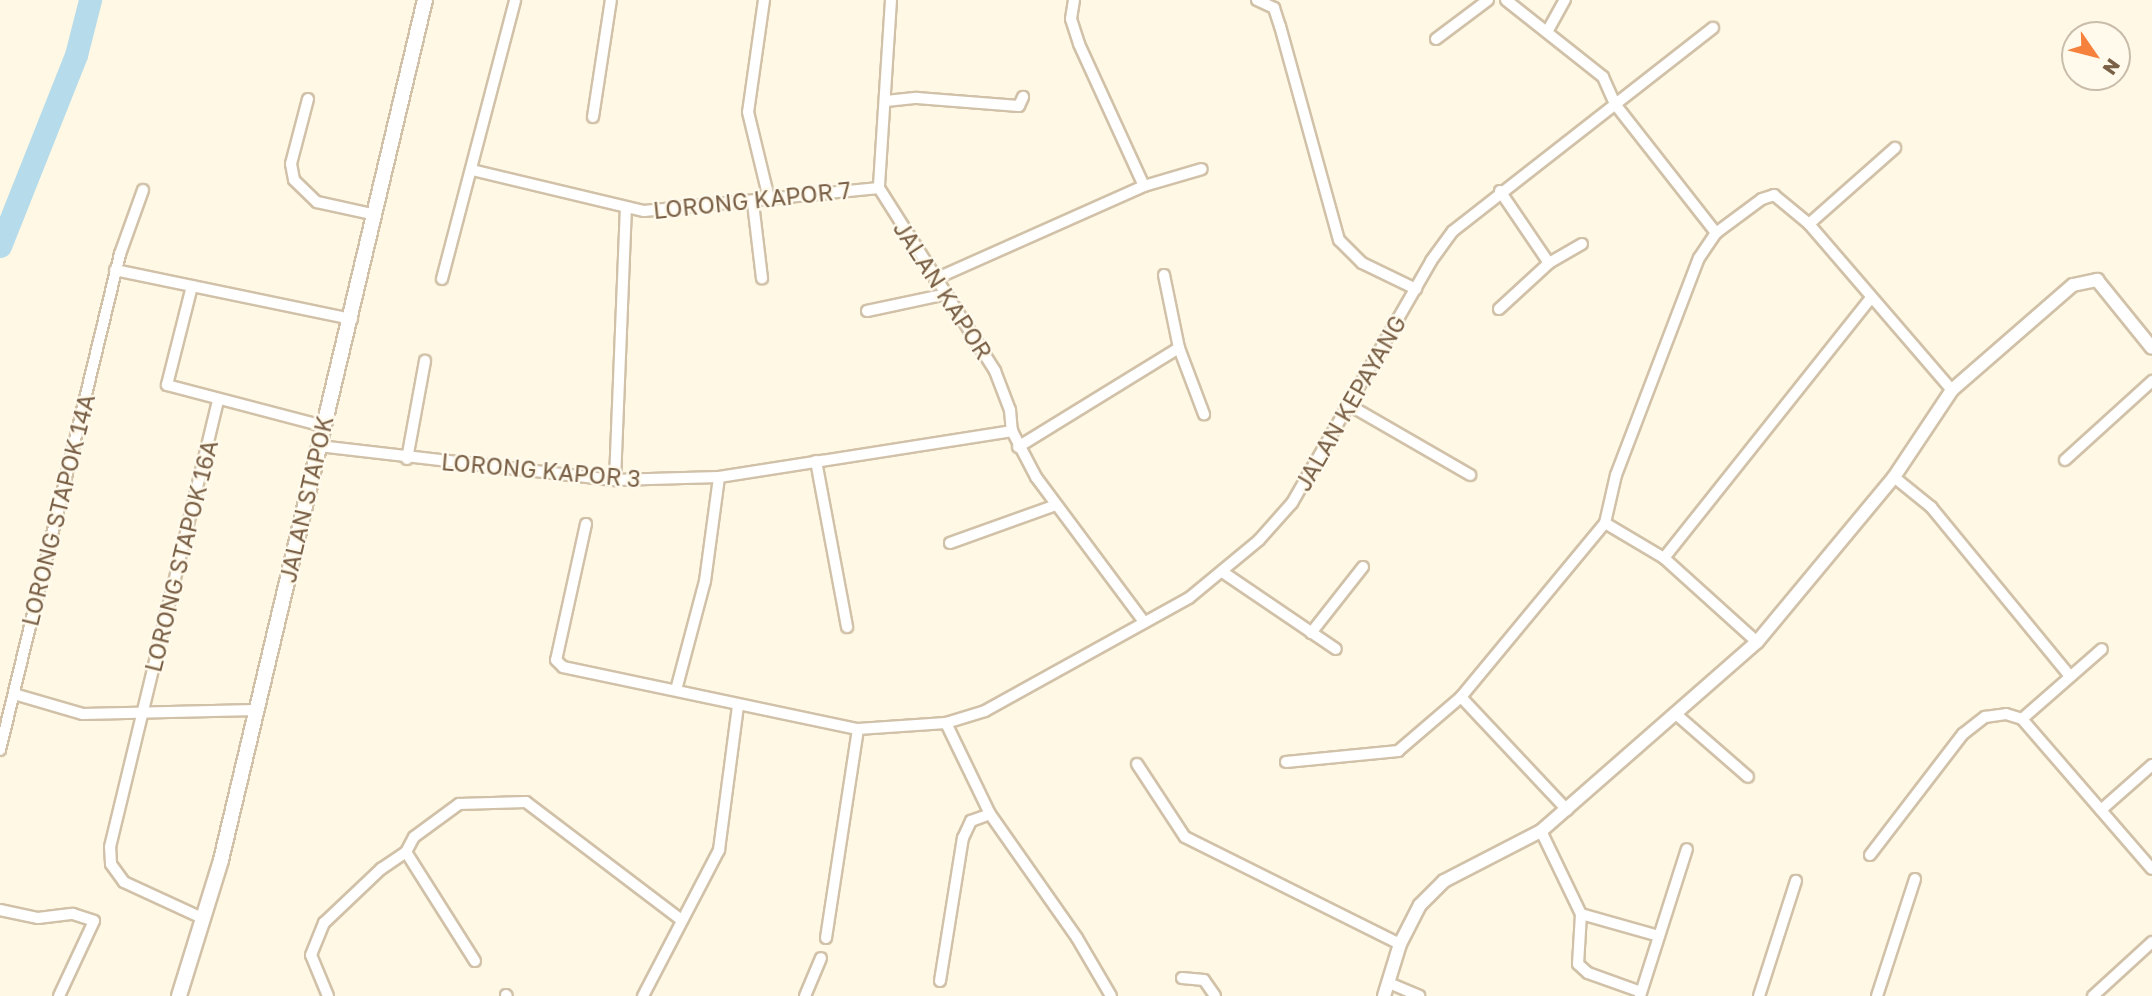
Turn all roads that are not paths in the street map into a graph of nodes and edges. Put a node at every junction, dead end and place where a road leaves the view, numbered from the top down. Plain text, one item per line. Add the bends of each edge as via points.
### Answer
1 (425, 0) edge
2 (515, 0) edge
3 (611, 0) edge
4 (764, 0) edge
5 (891, 0) edge
6 (1074, 0) edge
7 (1257, 0) edge
8 (1488, 0) edge
9 (1506, 0) edge
10 (1565, 0) edge
11 (1713, 28) dead end
12 (1547, 32) junction
13 (1436, 39) dead end
14 (1023, 97) dead end
15 (308, 99) dead end
16 (886, 100) junction
17 (1615, 104) junction
18 (593, 117) dead end
19 (1895, 148) dead end
20 (1202, 169) dead end
21 (472, 170) junction
22 (1144, 186) junction
23 (879, 188) junction
24 (143, 190) dead end
25 (1500, 191) junction
26 (769, 199) junction
27 (753, 203) junction
28 (626, 208) junction
29 (376, 215) junction
30 (1809, 224) junction
31 (1716, 233) junction
32 (1582, 244) dead end
33 (1549, 262) junction
34 (116, 270) junction
35 (1164, 275) dead end
36 (762, 278) dead end
37 (442, 279) dead end
38 (935, 279) junction
39 (192, 286) junction
40 (1416, 289) junction
41 (946, 294) junction
42 (1870, 299) junction
43 (1499, 309) dead end
44 (867, 311) dead end
45 (352, 319) junction
46 (1179, 348) junction
47 (2152, 348) edge
48 (425, 361) dead end
49 (2152, 381) edge
50 (1952, 390) junction
51 (218, 402) junction
52 (1349, 405) junction
53 (1204, 414) dead end
54 (323, 426) junction
55 (1012, 431) junction
56 (319, 446) junction
57 (1018, 447) junction
58 (407, 458) junction
59 (2065, 460) dead end
60 (816, 461) junction
61 (1470, 475) dead end
62 (719, 477) junction
63 (1894, 477) junction
64 (615, 480) junction
65 (1056, 505) junction
66 (1605, 523) junction
67 (586, 524) dead end
68 (950, 544) dead end
69 (1664, 558) junction
70 (1363, 567) dead end
71 (1224, 573) junction
72 (1144, 622) junction
73 (847, 627) dead end
74 (1311, 633) junction
75 (1758, 642) junction
76 (1336, 649) dead end
77 (2102, 649) dead end
78 (2069, 676) junction
79 (676, 691) junction
80 (14, 694) junction
81 (1461, 697) junction
82 (738, 705) junction
83 (143, 709) junction
84 (256, 710) junction
85 (1677, 715) junction
86 (2022, 719) junction
87 (946, 723) junction
88 (858, 729) junction
89 (0, 750) edge
90 (1286, 762) dead end
91 (1137, 764) dead end
92 (2152, 765) edge
93 (1748, 777) dead end
94 (1567, 810) junction
95 (2101, 810) junction
96 (990, 814) junction
97 (1541, 831) junction
98 (1687, 849) dead end
99 (406, 852) junction
100 (1870, 855) dead end
101 (2152, 869) edge
102 (1915, 879) dead end
103 (1796, 881) dead end
104 (0, 910) edge
105 (1581, 914) junction
106 (202, 918) junction
107 (680, 919) junction
108 (1659, 936) junction
109 (826, 938) dead end
110 (2152, 942) edge
111 (1401, 944) junction
112 (821, 958) dead end
113 (475, 961) dead end
114 (1182, 978) dead end
115 (940, 981) dead end
116 (1389, 983) junction
117 (1640, 994) edge
118 (59, 996) edge
119 (179, 996) edge
120 (328, 996) edge
121 (643, 996) edge
122 (805, 996) edge
123 (1111, 996) edge
124 (1215, 996) edge
125 (1384, 996) edge
126 (1419, 996) edge
127 (1759, 996) edge
128 (1877, 996) edge
129 (2093, 996) edge

1 - 29 main road, JALAN STAPOK
2 - 21 street
3 - 18 street
4 - 26 street via 748,112
5 - 16 street
6 - 22 street via 1071,19 1079,44
7 - 40 street via 1274,8 1339,240 1362,263
8 - 13 street
9 - 12 street
10 - 12 street
11 - 17 street, JALAN KEPAYANG
12 - 17 street via 1603,77
14 - 16 street via 1019,106
15 - 29 street via 290,164 294,180 317,202
16 - 23 street
17 - 25 street, JALAN KEPAYANG
17 - 31 street
19 - 30 street
20 - 22 street
21 - 28 street, LORONG KAPOR 7
21 - 37 street
22 - 38 street
23 - 26 street, LORONG KAPOR 7
23 - 38 street, JALAN KAPOR
24 - 34 street, LORONG STAPOK 14A
25 - 33 street
25 - 40 street, JALAN KEPAYANG via 1453,231
26 - 27 street, LORONG KAPOR 7
27 - 28 street, LORONG KAPOR 7 via 661,211
27 - 36 street
28 - 64 street
29 - 45 main road, JALAN STAPOK
30 - 31 street via 1774,195
30 - 42 street
31 - 66 street via 1677,307 1616,475
32 - 33 street
33 - 43 street
34 - 39 street
34 - 80 street, LORONG STAPOK 14A
35 - 46 street
38 - 41 street, JALAN KAPOR
39 - 45 street
39 - 51 street via 167,385
40 - 52 street, JALAN KEPAYANG
41 - 44 street
41 - 55 street, JALAN KAPOR via 995,371 1010,410
42 - 50 street
42 - 69 street
45 - 54 main road, JALAN STAPOK
46 - 53 street
46 - 57 street
47 - 50 street via 2096,280 2073,285
48 - 58 street
49 - 59 street
50 - 63 street
51 - 54 street
51 - 83 street, LORONG STAPOK 16A
52 - 61 street
52 - 71 street, JALAN KEPAYANG via 1292,503
54 - 56 main road, JALAN STAPOK
55 - 57 street, JALAN KAPOR
55 - 60 street, LORONG KAPOR 3
56 - 58 street, LORONG KAPOR 3
56 - 84 main road, JALAN STAPOK
57 - 65 street, JALAN KAPOR
58 - 64 street, LORONG KAPOR 3
60 - 62 street, LORONG KAPOR 3
60 - 73 street
62 - 64 street, LORONG KAPOR 3
62 - 79 street via 705,581
63 - 75 street
63 - 78 street via 1931,507
65 - 68 street
65 - 72 street, JALAN KAPOR
66 - 69 street
66 - 81 street
67 - 79 street, JALAN KEPAYANG via 556,660 563,667
69 - 75 street
70 - 74 street
71 - 72 street, JALAN KEPAYANG
71 - 74 street
72 - 87 street, JALAN KEPAYANG via 985,711
74 - 76 street
75 - 85 street
77 - 78 street
78 - 86 street
79 - 82 street, JALAN KEPAYANG
80 - 83 street via 83,714
80 - 89 street, LORONG STAPOK 14A
81 - 90 street via 1398,751
81 - 94 street
82 - 88 street, JALAN KEPAYANG
82 - 107 street via 719,849
83 - 84 street
83 - 106 street, LORONG STAPOK 16A via 110,847 111,864 124,882 142,893
84 - 106 main road, JALAN STAPOK
85 - 93 street
85 - 94 street
86 - 95 street
86 - 100 street via 2006,714 1985,717 1963,734
87 - 88 street, JALAN KEPAYANG
87 - 96 street
88 - 109 street
91 - 111 street via 1185,837
92 - 95 street
94 - 97 street
95 - 101 street
96 - 115 street via 971,821 963,838
96 - 123 street
97 - 105 street
97 - 111 street via 1444,881 1420,905
98 - 108 street
99 - 107 street via 414,837 450,808 526,802
99 - 113 street
99 - 120 street via 366,882 324,923 313,942 311,955
102 - 128 street
103 - 127 street
104 - 118 street via 38,918 73,914 94,921
105 - 108 street
105 - 117 street via 1578,964 1588,973
106 - 119 main road, JALAN STAPOK
107 - 121 street
108 - 117 street
110 - 129 street
111 - 116 street
112 - 122 street
114 - 124 street via 1204,980
116 - 125 street
116 - 126 street

